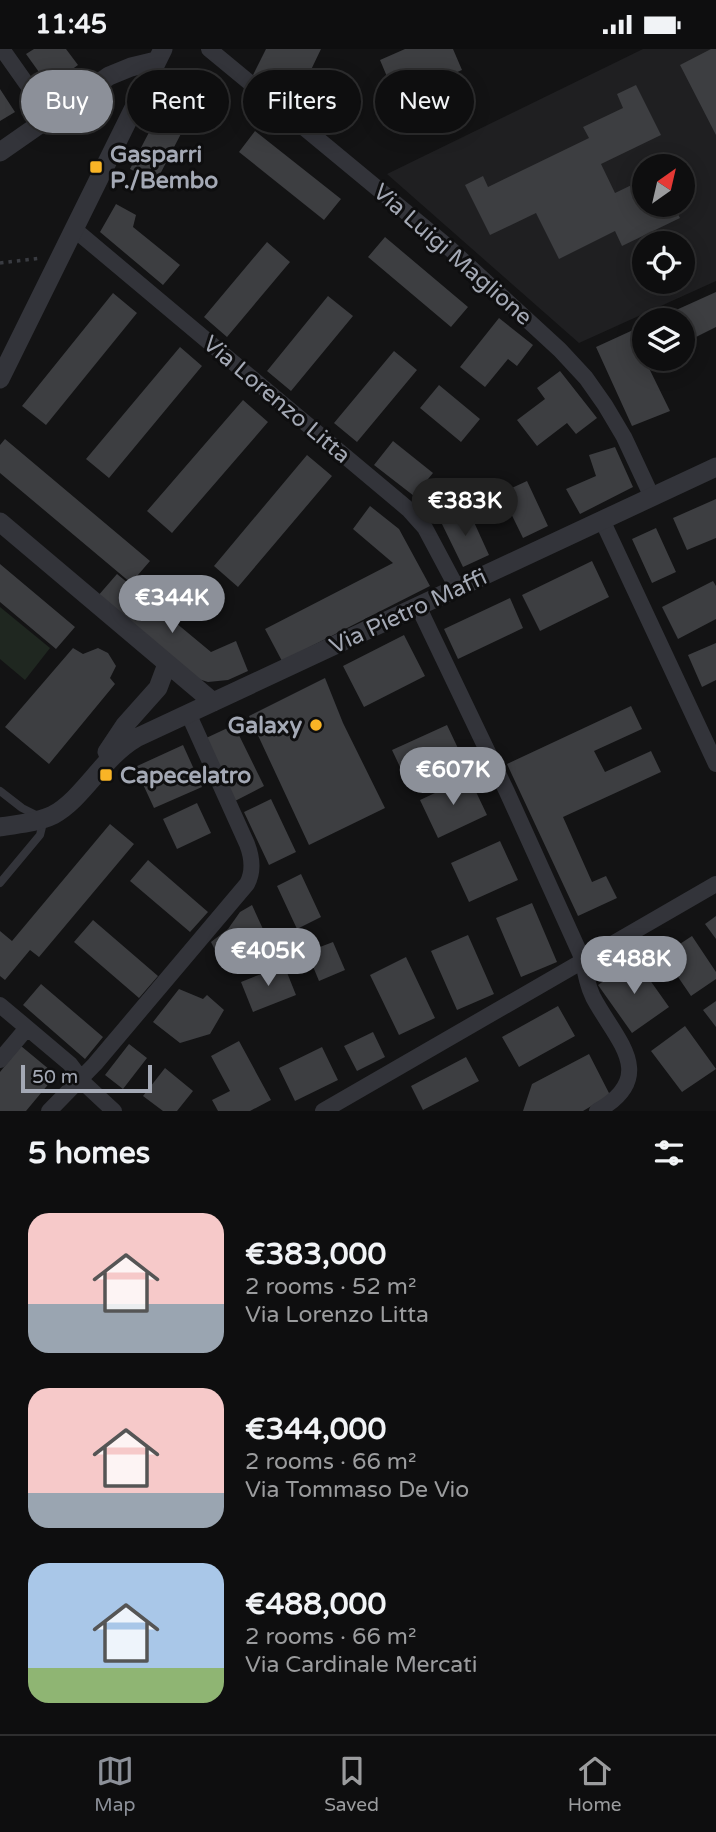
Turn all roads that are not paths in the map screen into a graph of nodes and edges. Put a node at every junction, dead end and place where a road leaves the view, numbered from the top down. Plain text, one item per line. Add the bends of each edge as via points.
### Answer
1 (209, 49) edge
2 (1, 50) edge
3 (159, 55) edge
4 (113, 75) edge
5 (21, 77) edge
6 (27, 133) edge
7 (0, 152) edge
8 (74, 229) junction
9 (0, 379) edge
10 (716, 467) edge
11 (652, 497) junction
12 (602, 520) junction
13 (0, 521) edge
14 (457, 588) junction
15 (418, 606) junction
16 (167, 664) junction
17 (214, 702) junction
18 (188, 713) junction
19 (716, 764) edge
20 (96, 773) junction
21 (0, 790) edge
22 (44, 819) junction
23 (0, 827) edge
24 (0, 883) edge
25 (716, 884) edge
26 (583, 960) junction
27 (0, 1006) edge
28 (27, 1028) junction
29 (0, 1061) edge
30 (80, 1077) junction
31 (50, 1111) edge
32 (114, 1111) edge
33 (323, 1111) edge
34 (597, 1111) edge

1 - 11 street, Via Luigi Maglione via 447,246 575,365 610,413
2 - 5 street
3 - 4 street
3 - 8 street
6 - 7 street
8 - 9 street
8 - 14 street, Via Lorenzo Litta via 408,509 425,528
10 - 11 street, Via Pietro Maffi
11 - 12 street, Via Pietro Maffi
12 - 14 street, Via Pietro Maffi
12 - 19 street
13 - 16 street
14 - 15 street, Via Pietro Maffi
15 - 17 street, Via Pietro Maffi
15 - 26 street
16 - 17 street
16 - 20 street via 158,688 120,731
17 - 18 street, Via Pietro Maffi
18 - 20 street, Via Pietro Maffi via 128,742
18 - 30 street via 247,844 251,876
20 - 22 street via 66,805
21 - 22 lane
22 - 23 street
22 - 24 lane via 40,835
25 - 26 street
26 - 33 street
26 - 34 street via 585,979 629,1061 622,1093
27 - 28 street
28 - 29 street
28 - 30 street
30 - 31 street
30 - 32 street

